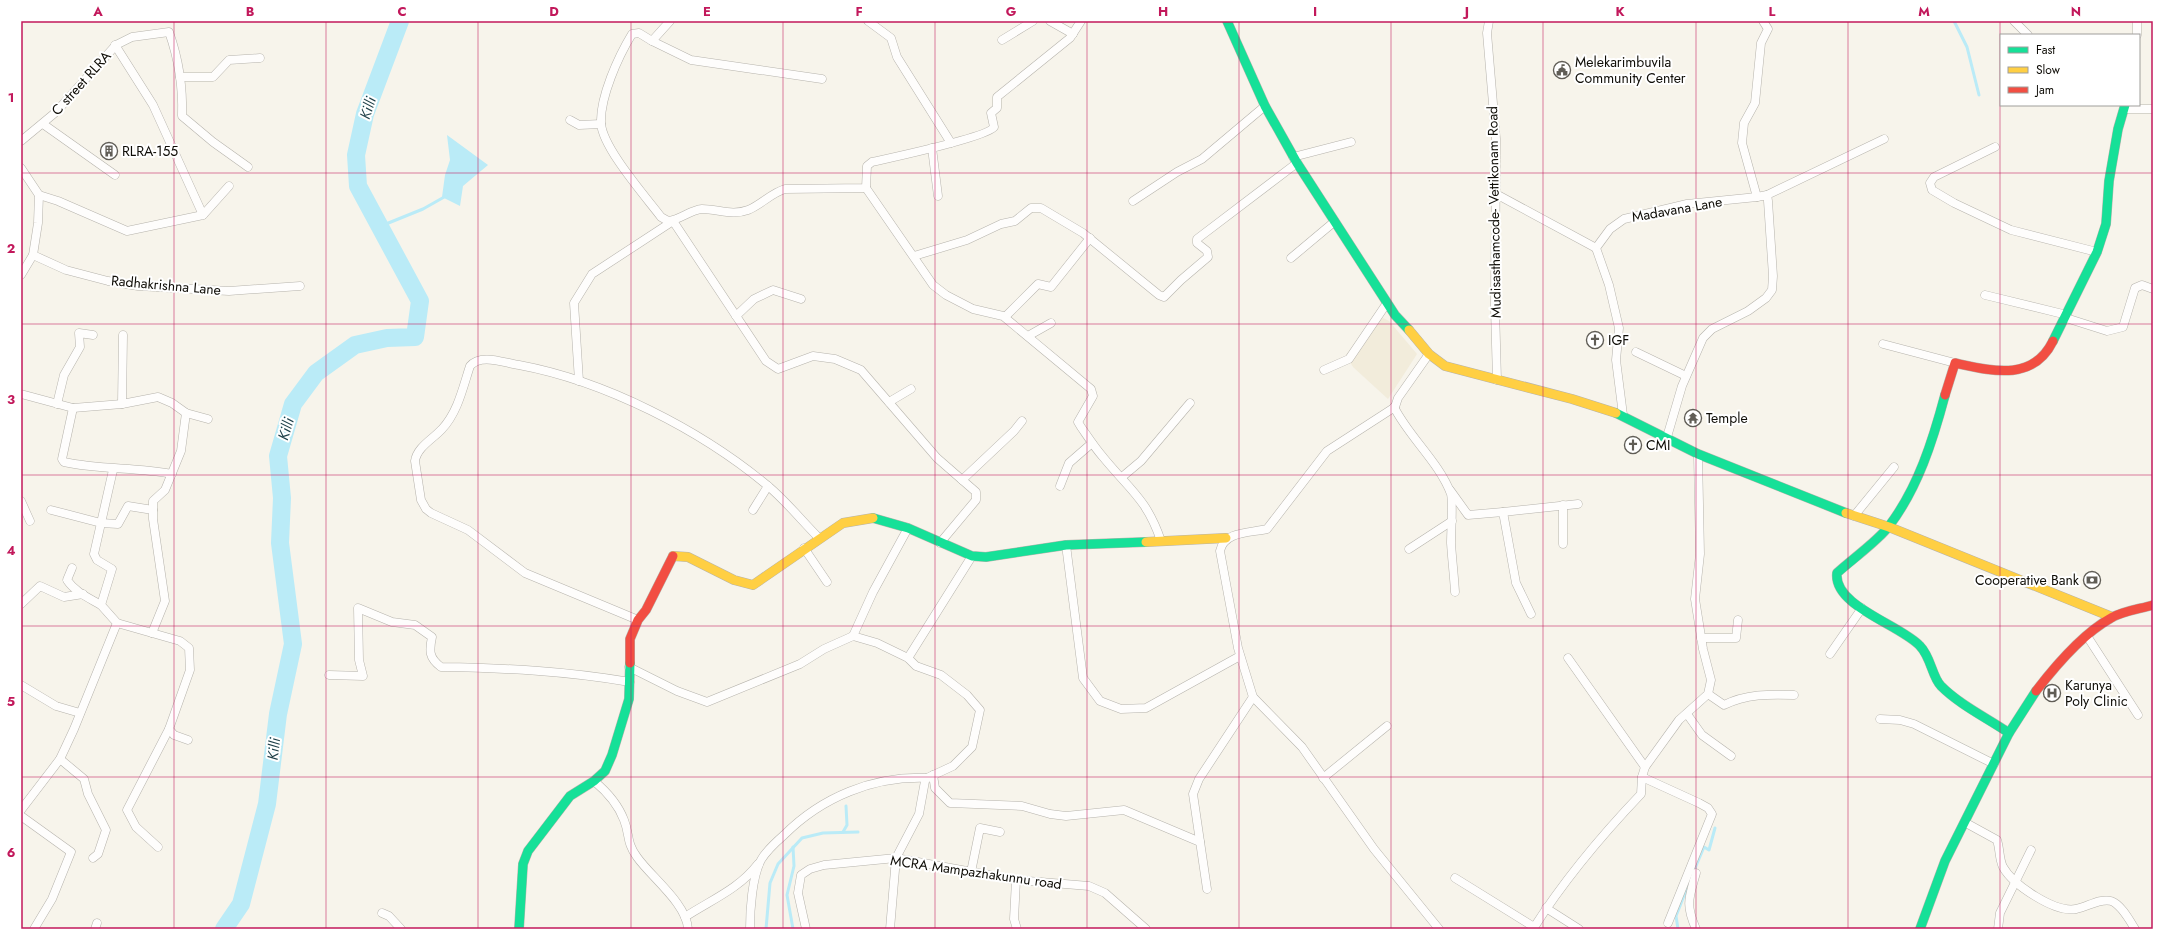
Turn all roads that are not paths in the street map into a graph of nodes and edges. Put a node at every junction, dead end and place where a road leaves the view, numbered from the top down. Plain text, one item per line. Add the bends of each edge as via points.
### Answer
1 (670, 21) edge
2 (868, 21) edge
3 (1033, 21) edge
4 (1050, 21) edge
5 (1081, 21) edge
6 (1227, 21) edge
7 (1489, 21) edge
8 (1763, 21) edge
9 (2014, 21) edge
10 (2137, 21) edge
11 (1073, 34) junction
12 (2027, 34) edge
13 (2137, 34) edge
14 (1002, 40) dead end
15 (652, 41) junction
16 (115, 46) junction
17 (260, 58) dead end
18 (180, 77) junction
19 (822, 79) dead end
20 (1265, 106) junction
21 (2125, 107) edge
22 (2153, 109) edge
23 (570, 120) dead end
24 (43, 124) junction
25 (601, 124) junction
26 (1884, 139) dead end
27 (21, 141) edge
28 (1351, 142) dead end
29 (951, 143) junction
30 (1995, 147) dead end
31 (932, 148) junction
32 (1295, 160) junction
33 (248, 167) dead end
34 (21, 168) edge
35 (115, 175) dead end
36 (229, 186) dead end
37 (866, 188) junction
38 (1496, 194) junction
39 (39, 195) junction
40 (1766, 195) junction
41 (938, 196) dead end
42 (1757, 197) junction
43 (1133, 201) dead end
44 (203, 215) junction
45 (672, 221) junction
46 (1334, 222) junction
47 (1090, 238) junction
48 (1596, 248) junction
49 (2097, 252) junction
50 (33, 255) junction
51 (914, 256) junction
52 (1291, 258) dead end
53 (21, 275) edge
54 (300, 286) dead end
55 (2153, 289) edge
56 (1984, 295) dead end
57 (801, 299) dead end
58 (1387, 303) junction
59 (736, 316) junction
60 (1005, 317) junction
61 (2066, 317) junction
62 (1051, 323) dead end
63 (93, 335) dead end
64 (123, 335) dead end
65 (1028, 336) junction
66 (1883, 344) dead end
67 (1636, 352) dead end
68 (1429, 354) junction
69 (1955, 363) junction
70 (1324, 370) dead end
71 (1686, 376) junction
72 (1497, 380) junction
73 (579, 381) junction
74 (911, 389) dead end
75 (21, 394) edge
76 (889, 402) junction
77 (1190, 403) dead end
78 (57, 404) junction
79 (122, 404) junction
80 (1394, 407) junction
81 (73, 408) junction
82 (186, 413) junction
83 (1623, 415) junction
84 (208, 419) dead end
85 (1022, 421) dead end
86 (1667, 437) junction
87 (1092, 443) junction
88 (1698, 454) junction
89 (1894, 467) dead end
90 (113, 470) junction
91 (172, 474) junction
92 (1122, 477) junction
93 (962, 480) junction
94 (768, 486) junction
95 (1060, 486) dead end
96 (1447, 486) junction
97 (21, 501) edge
98 (1578, 504) dead end
99 (1564, 505) junction
100 (51, 510) dead end
101 (153, 510) junction
102 (753, 510) dead end
103 (1503, 512) junction
104 (1854, 516) junction
105 (30, 521) dead end
106 (1452, 521) junction
107 (101, 523) junction
108 (1889, 527) junction
109 (908, 528) junction
110 (819, 538) junction
111 (1226, 538) junction
112 (1161, 541) junction
113 (940, 543) junction
114 (1563, 544) dead end
115 (1066, 545) junction
116 (804, 548) junction
117 (1409, 549) dead end
118 (972, 556) junction
119 (72, 568) dead end
120 (827, 582) dead end
121 (1456, 592) dead end
122 (83, 594) junction
123 (21, 604) edge
124 (101, 605) junction
125 (2153, 605) edge
126 (1862, 608) junction
127 (1531, 614) dead end
128 (2112, 617) junction
129 (638, 620) junction
130 (1738, 620) dead end
131 (117, 623) junction
132 (152, 633) junction
133 (853, 636) junction
134 (2087, 636) junction
135 (1702, 638) junction
136 (1830, 654) dead end
137 (1240, 656) junction
138 (908, 658) junction
139 (1568, 658) dead end
140 (629, 668) junction
141 (329, 675) dead end
142 (630, 682) junction
143 (21, 685) edge
144 (1708, 694) junction
145 (1794, 695) dead end
146 (1253, 697) junction
147 (80, 713) junction
148 (1687, 714) junction
149 (2138, 715) dead end
150 (1880, 719) dead end
151 (1387, 726) dead end
152 (169, 729) junction
153 (2009, 733) junction
154 (188, 740) dead end
155 (1732, 756) dead end
156 (60, 759) junction
157 (1994, 764) junction
158 (1645, 767) junction
159 (930, 776) junction
160 (1642, 777) junction
161 (1323, 778) junction
162 (594, 781) junction
163 (21, 810) edge
164 (21, 816) edge
165 (1966, 823) junction
166 (1000, 832) dead end
167 (1200, 842) junction
168 (158, 847) dead end
169 (2031, 850) dead end
170 (93, 858) dead end
171 (896, 858) junction
172 (761, 860) junction
173 (971, 872) junction
174 (1696, 873) dead end
175 (1455, 878) dead end
176 (1016, 880) junction
177 (2016, 881) junction
178 (1207, 889) dead end
179 (1546, 908) junction
180 (382, 913) dead end
181 (685, 917) junction
182 (1668, 923) dead end
183 (1533, 928) edge
184 (34, 929) edge
185 (401, 929) edge
186 (519, 929) edge
187 (688, 929) edge
188 (750, 929) edge
189 (806, 929) edge
190 (890, 929) edge
191 (1017, 929) edge
192 (1146, 929) edge
193 (1439, 929) edge
194 (1579, 929) edge
195 (1696, 929) edge
196 (1920, 929) edge
197 (1998, 929) edge
198 (2135, 929) edge

1 - 15 street
2 - 29 street via 891,38 897,57
3 - 14 street
4 - 11 street
5 - 11 street
6 - 20 street
7 - 38 street, Mudisasthamcode- Vettikonam Road via 1487,33 1496,139
8 - 42 street via 1768,29 1761,42 1756,103 1744,123 1742,143
9 - 12 street
10 - 13 street
11 - 29 street via 997,97 997,107 990,114 994,124 992,130
15 - 19 street via 691,60
15 - 25 street via 639,33 632,34 604,98
16 - 18 street, C street RLRA via 132,37 170,32
16 - 24 street, C street RLRA
16 - 44 street via 153,105
17 - 18 street via 229,60 213,77
18 - 33 street, C street RLRA via 182,116
20 - 32 street
20 - 43 street via 1202,159
21 - 22 street
21 - 49 street via 2118,129 2109,181 2106,224
23 - 25 street via 579,125
24 - 27 street, C street RLRA
24 - 35 street
25 - 45 street via 604,137 611,149 639,189 662,218
26 - 40 street, Madavana Lane
28 - 32 street
29 - 31 street
30 - 49 street via 1934,177 1930,183 1932,190 2011,230
31 - 37 street via 868,164
31 - 41 street
32 - 46 street
32 - 47 street via 1197,239 1197,243 1208,251 1208,257 1164,297 1159,296
34 - 39 street
36 - 44 street
37 - 45 street via 785,189 775,192 742,212 698,210
37 - 51 street
38 - 48 street
38 - 72 street, Mudisasthamcode- Vettikonam Road
39 - 44 street via 127,232
39 - 50 street
40 - 42 street, Madavana Lane
40 - 71 street via 1771,224 1772,290 1766,298 1748,311 1712,330 1703,338
42 - 48 street, Madavana Lane via 1687,204 1624,219 1610,229
45 - 59 street
45 - 73 street via 592,274 574,303
46 - 52 street
46 - 58 street
47 - 51 street via 1054,215 1034,207 1015,221 967,240
47 - 60 street via 1051,287 1038,284
48 - 83 street via 1609,285 1619,328 1616,360
49 - 61 street
50 - 53 street
50 - 54 street, Radhakrishna Lane via 66,270 138,286 229,291
51 - 60 street via 933,285 946,295 973,309
55 - 61 street via 2142,286 2135,288 2123,327 2107,331
56 - 61 street
57 - 59 street via 773,290 754,299
58 - 68 street
58 - 70 street via 1349,360
59 - 76 street via 766,361 778,369 813,356 835,359 860,370
60 - 65 street
61 - 69 street via 2047,354 2036,364 2010,372
62 - 65 street
63 - 78 street via 79,334 80,347 64,375
64 - 79 street
65 - 87 street via 1091,389 1093,396 1078,422
66 - 69 street
67 - 71 street
68 - 72 street via 1451,368
68 - 80 street
69 - 108 street via 1948,379 1935,433 1917,480
71 - 86 street
72 - 83 street
73 - 94 street via 627,400 712,444
73 - 129 street via 547,370 484,359 473,362 453,414 416,455 421,500 431,513 468,530 525,573
74 - 76 street
75 - 78 street
76 - 93 street via 937,458
77 - 92 street via 1141,461
78 - 81 street
79 - 81 street
79 - 82 street via 158,397
80 - 96 street via 1401,421 1428,454
80 - 111 street via 1327,451 1267,529
81 - 90 street via 62,459 68,463
82 - 84 street
82 - 91 street via 181,451
83 - 86 street
85 - 93 street
86 - 88 street
87 - 92 street
87 - 95 street via 1069,463
88 - 104 street
88 - 135 street via 1700,554 1695,599
89 - 104 street
90 - 91 street via 148,469
90 - 107 street
91 - 101 street via 165,490 153,501
92 - 112 street via 1154,520
93 - 113 street via 976,492 977,498
94 - 102 street
94 - 110 street
96 - 103 street via 1468,515
96 - 106 street via 1452,496
97 - 105 street
98 - 99 street
99 - 103 street
99 - 114 street
100 - 107 street
101 - 107 street via 128,506 118,524
101 - 132 street via 165,601
103 - 127 street via 1516,584
104 - 108 street
106 - 117 street
106 - 121 street
107 - 124 street via 94,554 97,560 112,569
108 - 126 street via 1837,573 1836,581 1840,590
108 - 128 street
109 - 110 street via 868,518 843,523
109 - 113 street
109 - 133 street via 873,592
110 - 116 street
111 - 112 street
111 - 137 street via 1221,545 1221,558
112 - 115 street
113 - 118 street
115 - 118 street via 986,557
115 - 137 street via 1083,678 1100,701 1121,709 1146,708
116 - 120 street
116 - 129 street via 753,585 732,580 696,560 679,555 673,556 646,610
118 - 138 street
119 - 122 street via 67,580
122 - 123 street via 64,597 40,586
122 - 124 street
124 - 131 street
125 - 128 street
126 - 136 street
126 - 153 street via 1920,645 1930,660 1940,684 1952,695
128 - 134 street
129 - 140 street via 630,639
130 - 135 street via 1736,638
131 - 132 street
131 - 147 street
132 - 152 street via 180,641 190,649 190,670
133 - 138 street via 877,642
133 - 140 street via 824,649 800,664 707,702
134 - 149 street
134 - 153 street via 2050,673
135 - 144 street via 1711,680
137 - 146 street
138 - 159 street via 916,666 941,675 955,684 980,710 972,747 953,766
139 - 158 street
140 - 142 street
141 - 142 street via 363,676 358,660 358,608 392,622 415,625 432,637 429,650 433,661 441,667 578,673
142 - 162 street via 626,713 612,756 605,771
143 - 147 street via 56,706
144 - 145 street via 1724,705 1751,696
144 - 148 street
146 - 161 street via 1302,747
146 - 167 street via 1193,794
147 - 156 street
148 - 155 street via 1702,735
148 - 158 street via 1679,720
150 - 157 street via 1914,724
151 - 161 street
152 - 154 street via 174,736
152 - 168 street via 128,810 136,827
153 - 157 street
156 - 163 street
156 - 170 street via 84,779 88,794 106,830 98,854
157 - 165 street
158 - 160 street
159 - 167 street via 936,788 950,802 1022,806 1066,816 1124,810
159 - 171 street via 919,814
159 - 172 street via 891,778 837,796 793,826
160 - 179 street via 1641,794 1603,834
160 - 182 street via 1699,803 1712,814
161 - 193 street via 1374,849
162 - 181 street via 607,792 624,820 628,844 680,907
162 - 186 street via 570,796 528,851 523,864
164 - 184 street via 71,852 52,899
165 - 177 street via 1997,840 2004,868
165 - 196 street via 1945,861
166 - 173 street via 980,828
167 - 178 street
169 - 177 street
171 - 173 street, MCRA Mampazhakunnu road
171 - 189 street, MCRA Mampazhakunnu road via 824,865 801,875 798,893
171 - 190 street
172 - 181 street via 749,876 736,887
172 - 188 street via 754,884
173 - 176 street, MCRA Mampazhakunnu road
174 - 195 street via 1688,901
175 - 183 street
176 - 191 street via 1014,919
176 - 192 street, MCRA Mampazhakunnu road via 1098,888
177 - 197 street via 2000,913
177 - 198 street via 2043,900 2065,909 2076,909 2094,903 2117,904
179 - 183 street
179 - 194 street
180 - 185 street via 394,920
181 - 187 street

